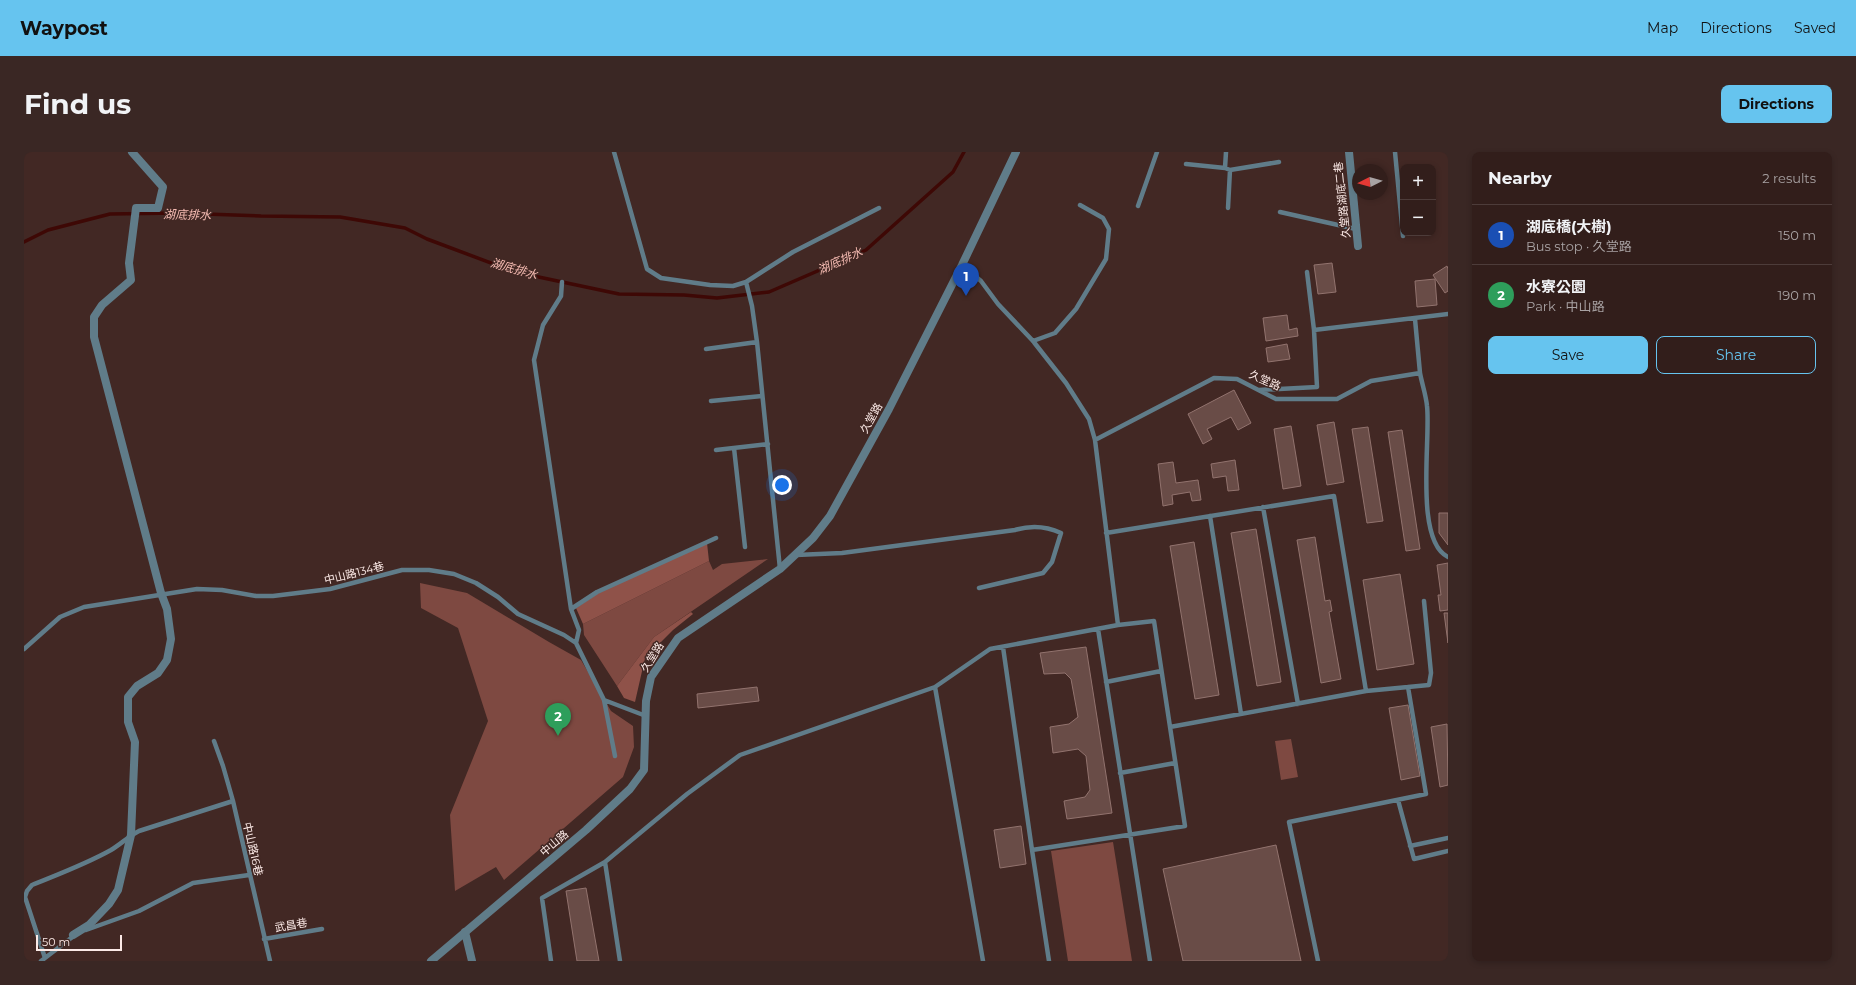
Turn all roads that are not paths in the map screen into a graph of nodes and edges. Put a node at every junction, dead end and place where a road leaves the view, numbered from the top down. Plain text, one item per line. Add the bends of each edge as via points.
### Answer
1 (132, 152) edge
2 (614, 152) edge
3 (1016, 152) edge
4 (1157, 152) edge
5 (1226, 152) edge
6 (1349, 152) edge
7 (1395, 152) edge
8 (1279, 162) dead end
9 (1186, 164) dead end
10 (1227, 169) junction
11 (1400, 204) edge
12 (1080, 205) dead end
13 (1138, 206) dead end
14 (879, 208) dead end
15 (1228, 208) dead end
16 (1280, 212) dead end
17 (1356, 229) junction
18 (1358, 246) dead end
19 (962, 265) junction
20 (1308, 272) dead end
21 (562, 282) dead end
22 (746, 282) junction
23 (1448, 314) edge
24 (1415, 319) junction
25 (1314, 330) junction
26 (1034, 341) junction
27 (757, 342) junction
28 (706, 349) dead end
29 (1420, 373) junction
30 (1257, 390) junction
31 (762, 396) junction
32 (711, 401) dead end
33 (1095, 440) junction
34 (768, 444) junction
35 (734, 448) junction
36 (716, 450) dead end
37 (1263, 507) junction
38 (1210, 516) junction
39 (1106, 533) junction
40 (716, 538) dead end
41 (745, 547) dead end
42 (796, 555) junction
43 (1448, 557) edge
44 (780, 569) junction
45 (979, 588) dead end
46 (161, 593) junction
47 (1424, 601) dead end
48 (572, 609) junction
49 (1118, 625) junction
50 (1098, 628) junction
51 (576, 643) junction
52 (1003, 646) junction
53 (24, 649) edge
54 (1161, 671) junction
55 (1106, 682) junction
56 (935, 687) junction
57 (1408, 687) junction
58 (1366, 691) junction
59 (604, 700) junction
60 (1298, 704) junction
61 (1241, 714) junction
62 (646, 716) junction
63 (1170, 727) junction
64 (214, 741) dead end
65 (615, 756) dead end
66 (1175, 763) junction
67 (1120, 773) junction
68 (1398, 800) junction
69 (233, 801) junction
70 (131, 835) junction
71 (1130, 836) junction
72 (1448, 839) edge
73 (1410, 846) junction
74 (1032, 850) junction
75 (1448, 851) edge
76 (605, 862) junction
77 (249, 874) junction
78 (322, 929) dead end
79 (465, 932) junction
80 (73, 935) junction
81 (264, 939) junction
82 (43, 960) edge
83 (270, 961) edge
84 (431, 961) edge
85 (472, 961) edge
86 (550, 961) edge
87 (620, 961) edge
88 (983, 961) edge
89 (1049, 961) edge
90 (1150, 961) edge
91 (1318, 961) edge

1 - 46 street via 163,187 158,208 136,208 129,263 130,280 102,305 94,317 94,337
2 - 22 lane via 647,269 662,278 710,285 733,286
3 - 19 street, 久堂路
4 - 13 lane
5 - 10 lane
6 - 17 street, 久堂路湖底二巷
7 - 11 lane
8 - 10 lane
9 - 10 lane
10 - 15 lane
12 - 26 lane via 1103,218 1109,229 1106,259 1076,309 1055,333
14 - 22 lane via 793,252
16 - 17 lane
17 - 18 street, 久堂路湖底二巷
19 - 26 lane via 981,281 998,304
19 - 42 street, 久堂路 via 889,409 830,516
20 - 25 lane
21 - 48 lane via 561,296 543,325 534,360
22 - 27 lane
23 - 24 lane
24 - 25 lane
24 - 29 lane
25 - 30 lane via 1317,387
26 - 33 lane via 1089,419
27 - 28 lane
27 - 31 lane
29 - 30 lane, 久堂路 via 1371,381 1337,399 1276,399
29 - 43 lane via 1428,407 1428,513 1435,543
30 - 33 lane, 久堂路 via 1237,379 1214,378
31 - 32 lane
31 - 34 lane
33 - 39 lane
34 - 35 lane
34 - 44 lane
35 - 36 lane
35 - 41 lane
37 - 38 lane
37 - 58 lane via 1334,496
37 - 60 lane
38 - 39 lane
38 - 61 lane
39 - 49 lane
40 - 48 lane via 597,592
42 - 44 street, 久堂路
42 - 45 lane via 842,553 1015,530 1026,526 1050,528 1061,533 1052,562 1043,573
44 - 62 street, 久堂路 via 678,638 651,677
46 - 51 lane, 中山路134巷 via 197,589 273,596 330,589 402,570 430,570 454,574 476,584 498,597 518,614
46 - 53 lane, 中山路134巷 via 84,607 60,618
46 - 70 street via 167,609 171,638 167,660 158,673 136,686 128,697 128,722 135,742
47 - 57 lane via 1431,672 1429,685
48 - 51 lane via 579,630
49 - 50 lane
49 - 54 lane via 1154,621
50 - 52 lane
50 - 55 lane
51 - 59 lane
52 - 56 lane via 990,649
52 - 74 lane
54 - 55 lane
54 - 63 lane
55 - 67 lane
56 - 76 lane via 740,755 687,794
56 - 88 lane
57 - 58 lane
57 - 68 lane via 1426,794
58 - 60 lane
59 - 62 lane
59 - 65 lane
60 - 61 lane
61 - 63 lane
62 - 79 street, 中山路 via 644,770 630,789 586,830
63 - 66 lane
64 - 69 lane, 中山路16巷
66 - 67 lane
66 - 71 lane via 1185,826
67 - 71 lane
68 - 73 lane
68 - 91 lane via 1289,822
69 - 70 lane
69 - 77 lane, 中山路16巷
70 - 80 street via 118,890 109,904 89,925
70 - 82 lane via 111,850 32,885 27,891 25,897
71 - 74 lane
71 - 90 lane
72 - 73 lane
73 - 75 lane via 1414,859
74 - 89 lane
76 - 86 lane via 542,898
76 - 87 lane
77 - 80 lane via 193,883 139,911
77 - 81 lane, 中山路16巷
78 - 81 lane, 武昌巷
79 - 84 street, 中山路
79 - 85 street
80 - 82 lane
81 - 83 lane, 中山路16巷

